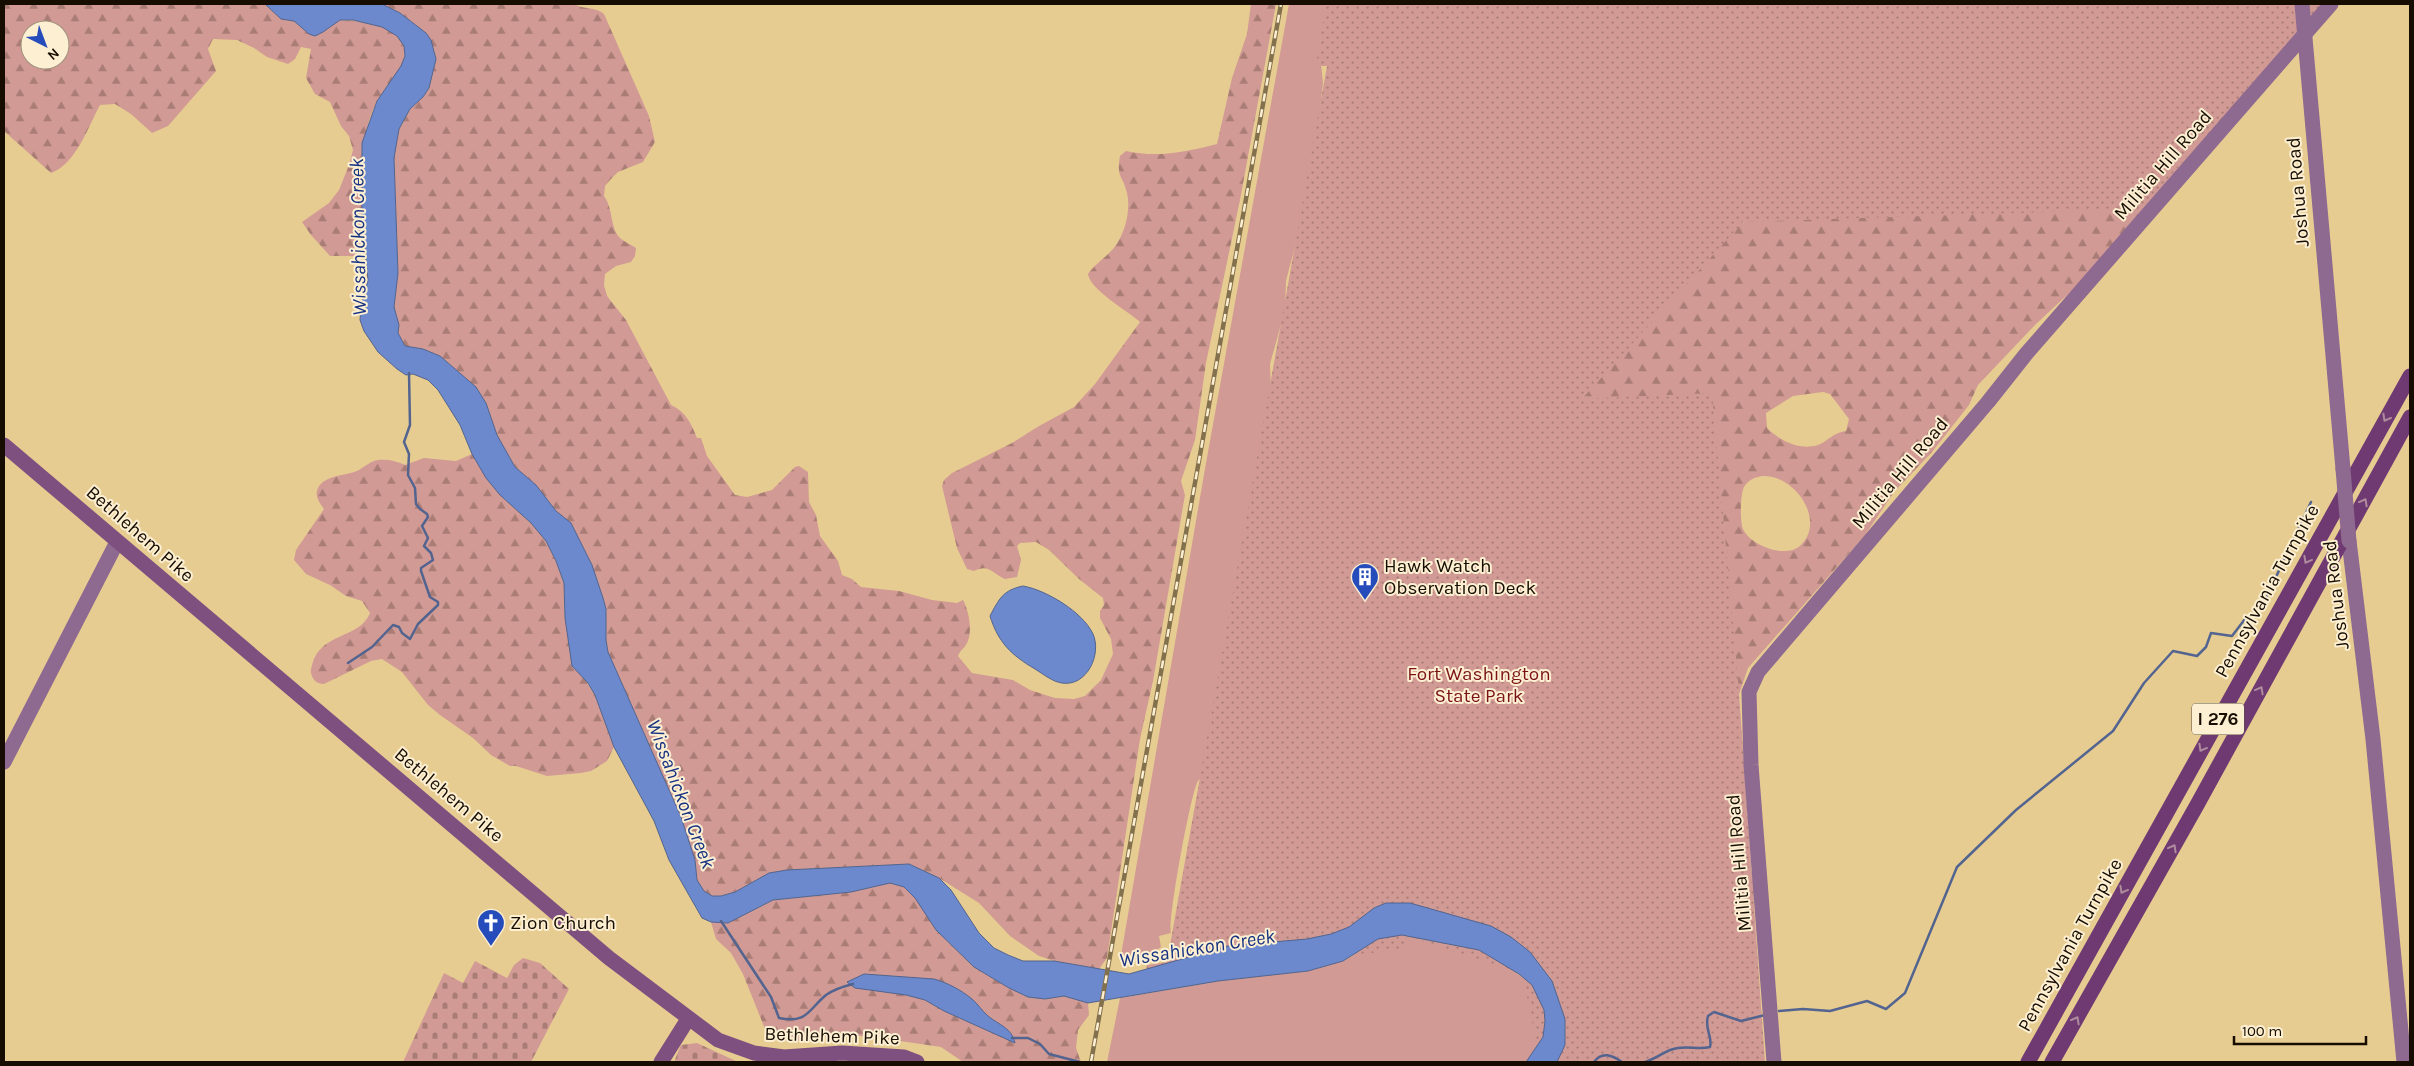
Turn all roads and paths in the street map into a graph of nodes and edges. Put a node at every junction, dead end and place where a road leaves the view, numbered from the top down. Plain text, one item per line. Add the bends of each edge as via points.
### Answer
1 (2302, 4) edge
2 (2331, 4) edge
3 (2304, 34) junction
4 (2410, 376) edge
5 (2410, 417) edge
6 (4, 445) edge
7 (117, 542) junction
8 (4, 762) edge
9 (688, 1019) junction
10 (661, 1062) edge
11 (917, 1062) edge
12 (1774, 1062) edge
13 (2028, 1062) edge
14 (2052, 1062) edge
15 (2404, 1062) edge

1 - 3 street, Joshua Road
2 - 3 street, Militia Hill Road
3 - 12 street, Militia Hill Road via 2026,354 1758,672 1749,692 1751,765
3 - 15 street, Joshua Road, bridge via 2349,541 2373,739
4 -> 13 highway, Pennsylvania Turnpike / I 276
14 -> 5 highway, I 276 via 2193,814
6 - 7 main road, Bethlehem Pike
7 - 8 street
7 - 9 main road, Bethlehem Pike via 610,958
9 - 10 main road
9 - 11 main road, Bethlehem Pike via 718,1040 754,1052 784,1057 842,1053 904,1057

